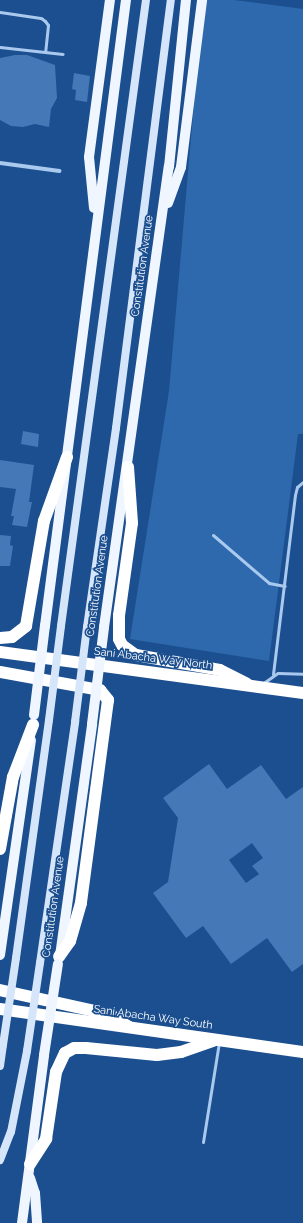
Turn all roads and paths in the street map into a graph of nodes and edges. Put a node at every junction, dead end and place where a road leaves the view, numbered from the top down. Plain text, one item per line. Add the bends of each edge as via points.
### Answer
1 (110, 0) edge
2 (126, 0) edge
3 (146, 0) edge
4 (171, 0) edge
5 (186, 0) edge
6 (202, 0) edge
7 (0, 12) edge
8 (0, 47) edge
9 (45, 52) junction
10 (63, 54) dead end
11 (0, 162) edge
12 (59, 171) dead end
13 (162, 218) junction
14 (96, 228) junction
15 (67, 458) junction
16 (128, 467) junction
17 (303, 482) edge
18 (213, 535) dead end
19 (285, 586) junction
20 (0, 638) edge
21 (0, 652) edge
22 (0, 672) edge
23 (273, 674) junction
24 (303, 674) edge
25 (247, 684) junction
26 (260, 686) junction
27 (303, 692) edge
28 (34, 720) junction
29 (0, 849) edge
30 (0, 955) edge
31 (59, 961) junction
32 (0, 990) edge
33 (0, 1009) edge
34 (130, 1028) junction
35 (218, 1040) junction
36 (303, 1052) edge
37 (0, 1066) edge
38 (203, 1142) dead end
39 (0, 1160) edge
40 (30, 1170) junction
41 (22, 1223) edge
42 (37, 1223) edge

1 - 14 main road via 89,157
2 - 14 main road
3 - 37 main road, bridge
4 - 39 main road, Constitution Avenue, bridge via 99,547 40,963 27,1051 11,1132
5 - 13 main road, Constitution Avenue
6 - 13 main road via 180,167
7 - 9 lane via 45,21 48,25
8 - 9 lane
9 - 10 lane
11 - 12 street
13 - 16 main road, Constitution Avenue
14 - 15 main road
15 - 20 highway via 50,501 41,535 26,626 12,637
15 - 28 main road, bridge
16 - 25 highway via 132,500 130,541 119,615 118,632 122,645 142,656 220,670
16 - 31 main road, Constitution Avenue, bridge
17 - 19 lane via 297,487 295,495
18 - 19 lane via 269,583
19 - 23 lane
21 - 25 highway, Sani Abacha Way North
22 - 31 highway via 100,690 108,700 81,903 70,941
23 - 24 lane
23 - 26 lane
25 - 26 highway, Sani Abacha Way North
26 - 27 highway, Sani Abacha Way North
28 - 29 highway via 13,777
28 - 30 main road
31 - 40 main road, Constitution Avenue, bridge
32 - 34 highway via 100,1012 112,1016
33 - 34 highway, Sani Abacha Way South
34 - 35 highway, Sani Abacha Way South
35 - 36 highway, Sani Abacha Way South
35 - 38 lane
35 - 40 highway via 181,1052 157,1055 86,1048 74,1048 65,1053 56,1072 46,1139
40 - 41 main road, Constitution Avenue
40 - 42 main road

